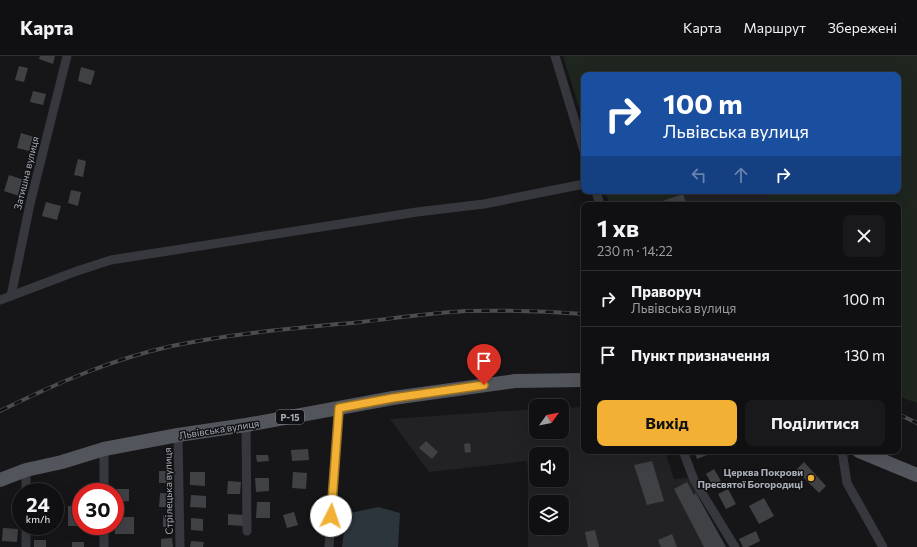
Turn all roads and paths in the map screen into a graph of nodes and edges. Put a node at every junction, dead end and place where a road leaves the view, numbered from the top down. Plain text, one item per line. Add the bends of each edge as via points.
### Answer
1 (67, 56) edge
2 (555, 56) edge
3 (581, 142) edge
4 (581, 185) edge
5 (11, 296) junction
6 (0, 300) edge
7 (581, 380) edge
8 (339, 408) junction
9 (246, 425) junction
10 (178, 435) junction
11 (104, 449) junction
12 (684, 454) edge
13 (842, 454) edge
14 (866, 454) edge
15 (26, 470) junction
16 (917, 475) edge
17 (0, 480) edge
18 (26, 483) edge
19 (104, 483) edge
20 (246, 531) dead end
21 (26, 535) edge
22 (104, 535) edge
23 (26, 547) edge
24 (104, 547) edge
25 (180, 547) edge
26 (329, 547) edge
27 (735, 547) edge
28 (882, 547) edge

1 - 5 street, Затишна вулиця via 30,204
2 - 3 street
4 - 5 street via 484,204 417,212 111,260
5 - 6 street
7 - 8 main road, Львівська вулиця / Р-15 via 515,381
8 - 9 main road, Львівська вулиця / Р-15
8 - 26 street
9 - 10 main road, Львівська вулиця / Р-15
9 - 20 street
10 - 11 main road, Львівська вулиця / Р-15
10 - 25 street, Стрілецька вулиця
11 - 15 main road, Львівська вулиця / Р-15
11 - 19 street
12 - 27 street via 694,480
13 - 28 street via 847,483
14 - 16 main road
15 - 17 main road, Львівська вулиця / Р-15
15 - 18 street
21 - 23 street
22 - 24 street

